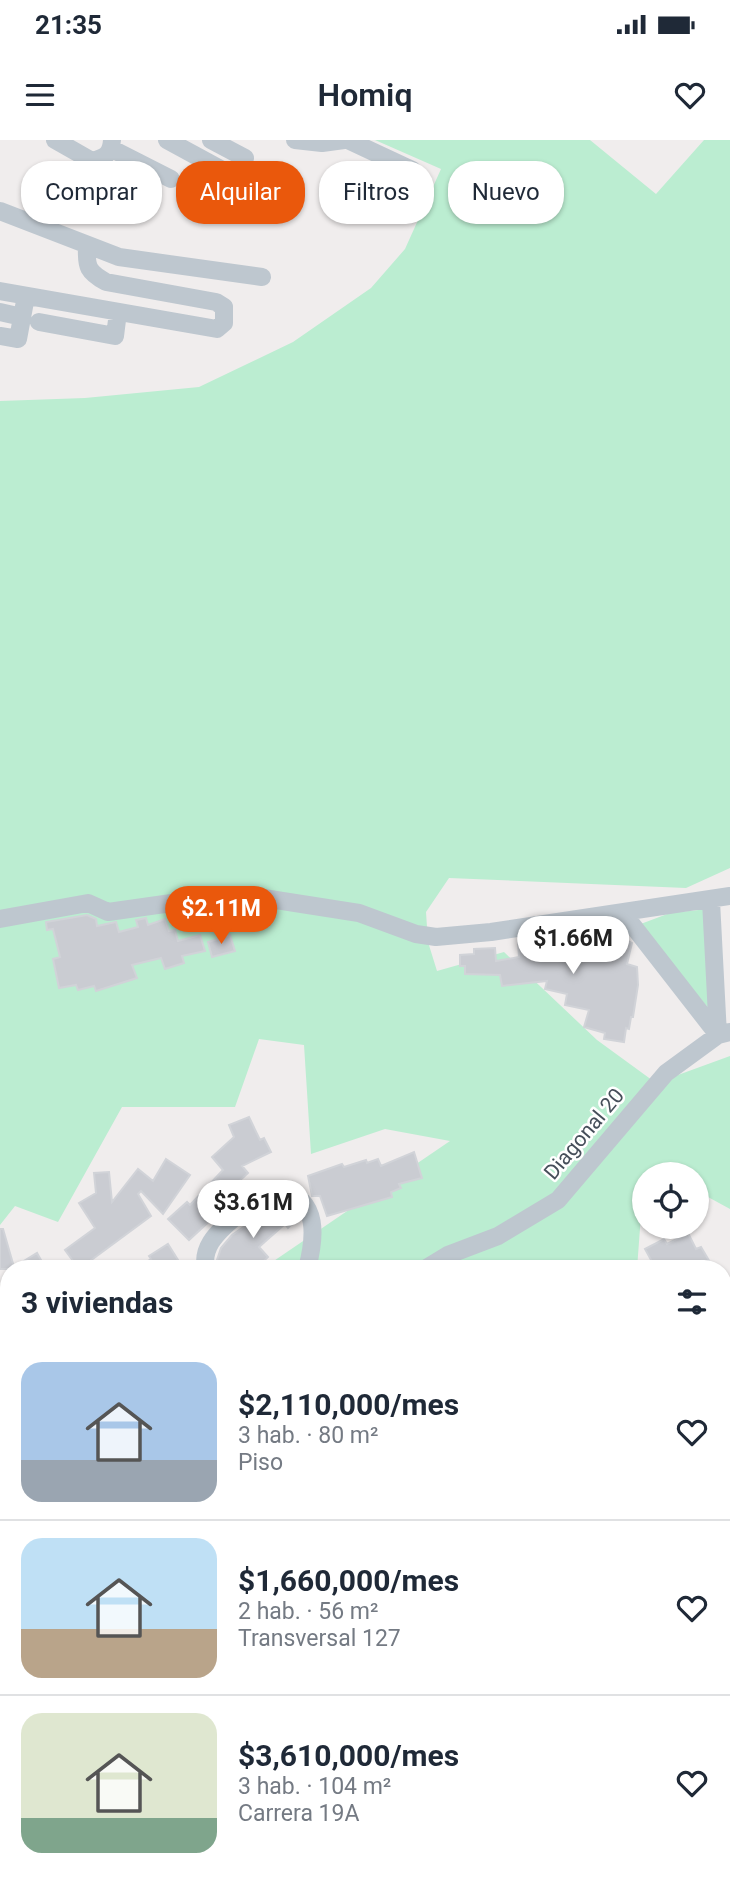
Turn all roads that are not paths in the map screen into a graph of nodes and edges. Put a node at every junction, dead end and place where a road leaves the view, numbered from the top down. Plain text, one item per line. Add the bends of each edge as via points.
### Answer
1 (55, 140) edge
2 (167, 140) edge
3 (211, 140) edge
4 (295, 140) edge
5 (346, 140) edge
6 (112, 145) edge
7 (392, 161) edge
8 (171, 179) dead end
9 (0, 211) edge
10 (87, 247) junction
11 (111, 254) junction
12 (262, 277) dead end
13 (106, 282) junction
14 (0, 291) edge
15 (26, 296) junction
16 (0, 312) edge
17 (118, 312) junction
18 (30, 319) junction
19 (0, 336) edge
20 (730, 896) edge
21 (711, 901) junction
22 (623, 913) junction
23 (0, 919) edge
24 (724, 1034) edge
25 (206, 1260) edge
26 (309, 1260) edge
27 (440, 1260) edge

1 - 6 street via 92,161 106,157
2 - 3 street via 235,177 245,158
4 - 5 street
5 - 7 street
6 - 8 street
9 - 10 street
10 - 11 street
10 - 13 street via 86,265
11 - 12 street
11 - 13 street
13 - 17 street via 216,302 226,315 217,329
14 - 15 street
15 - 17 street
15 - 18 street
16 - 18 street
17 - 18 street via 115,336
18 - 19 street via 18,339
20 - 21 street
21 - 22 street
21 - 24 street
22 - 23 street via 436,937 359,913 257,897 221,896 108,912 88,903
22 - 24 street
24 - 27 street, Diagonal 20 via 666,1073 558,1200 498,1236
25 - 26 street via 215,1237 262,1196 281,1190 299,1198 312,1218

